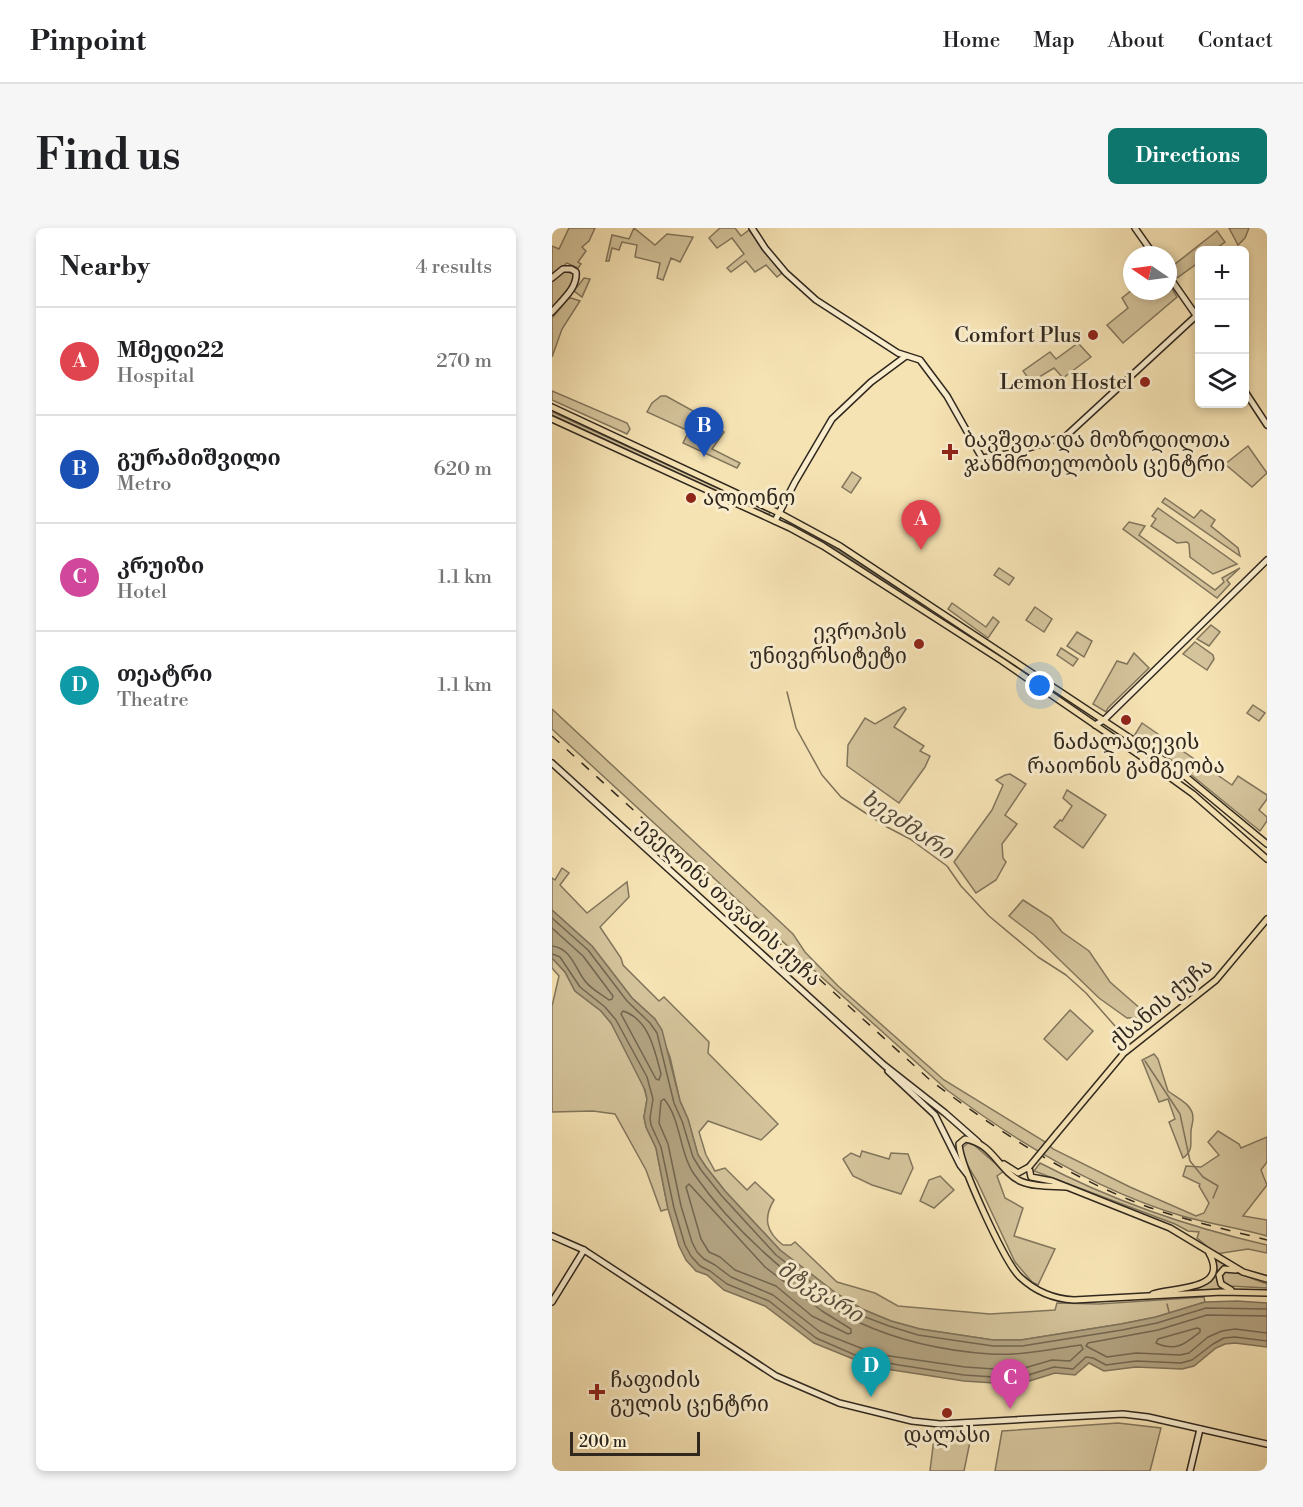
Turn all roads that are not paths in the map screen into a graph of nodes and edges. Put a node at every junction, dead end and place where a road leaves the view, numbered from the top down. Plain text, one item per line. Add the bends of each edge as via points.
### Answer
1 (752, 228) edge
2 (1136, 228) edge
3 (1148, 246) edge
4 (552, 278) edge
5 (1177, 288) edge
6 (552, 312) edge
7 (1195, 314) edge
8 (1195, 321) edge
9 (906, 356) junction
10 (1249, 396) edge
11 (552, 407) edge
12 (552, 419) edge
13 (1267, 425) edge
14 (779, 513) junction
15 (775, 521) junction
16 (1267, 560) edge
17 (1104, 720) junction
18 (1095, 725) junction
19 (1101, 729) junction
20 (552, 763) edge
21 (1267, 844) edge
22 (1267, 859) edge
23 (1267, 919) edge
24 (884, 1065) junction
25 (979, 1143) junction
26 (999, 1160) junction
27 (1029, 1167) junction
28 (968, 1175) junction
29 (1066, 1187) junction
30 (552, 1236) edge
31 (584, 1250) junction
32 (1208, 1251) junction
33 (1244, 1272) junction
34 (1267, 1279) edge
35 (1235, 1292) junction
36 (1267, 1293) edge
37 (1146, 1296) junction
38 (552, 1302) edge
39 (1200, 1429) junction
40 (1267, 1444) edge
41 (1190, 1471) edge

1 - 9 main road via 786,273 816,300
2 - 3 main road
4 - 6 main road via 563,269 570,269 577,276 576,283
5 - 7 main road
8 - 9 main road via 1066,436 1013,453 982,458 947,396 920,360
9 - 14 main road via 832,419
10 - 13 main road
11 - 14 main road
12 - 15 main road
14 - 15 main road
14 - 17 main road via 840,546
15 - 18 main road via 823,546
16 - 17 main road
17 - 18 main road
17 - 19 main road
17 - 21 main road via 1188,777
18 - 19 main road
19 - 22 main road via 1193,794
20 - 24 main road, ეველინა თავაძის ქუჩა
23 - 27 main road, ქსანის ქუჩა, bridge via 1216,980 1124,1053
24 - 25 main road, ეველინა თავაძის ქუჩა
24 - 28 main road, ეველინა თავაძის ქუჩა via 935,1115
25 - 26 main road, ეველინა თავაძის ქუჩა
25 - 28 main road, ეველინა თავაძის ქუჩა via 965,1139 959,1144
26 - 27 main road via 1018,1173
26 - 29 main road via 1018,1181
27 - 29 main road via 1031,1177
28 - 37 main road, ეველინა თავაძის ქუჩა via 1007,1259 1032,1286 1065,1300
29 - 32 main road via 1170,1228
30 - 31 main road
31 - 38 main road
31 - 39 main road via 769,1372 839,1404 940,1424 1123,1414
32 - 33 main road
32 - 37 main road via 1215,1268 1207,1281
33 - 34 main road
33 - 35 main road via 1228,1268 1220,1272 1221,1284
35 - 36 main road
35 - 37 main road
39 - 40 main road
39 - 41 main road

